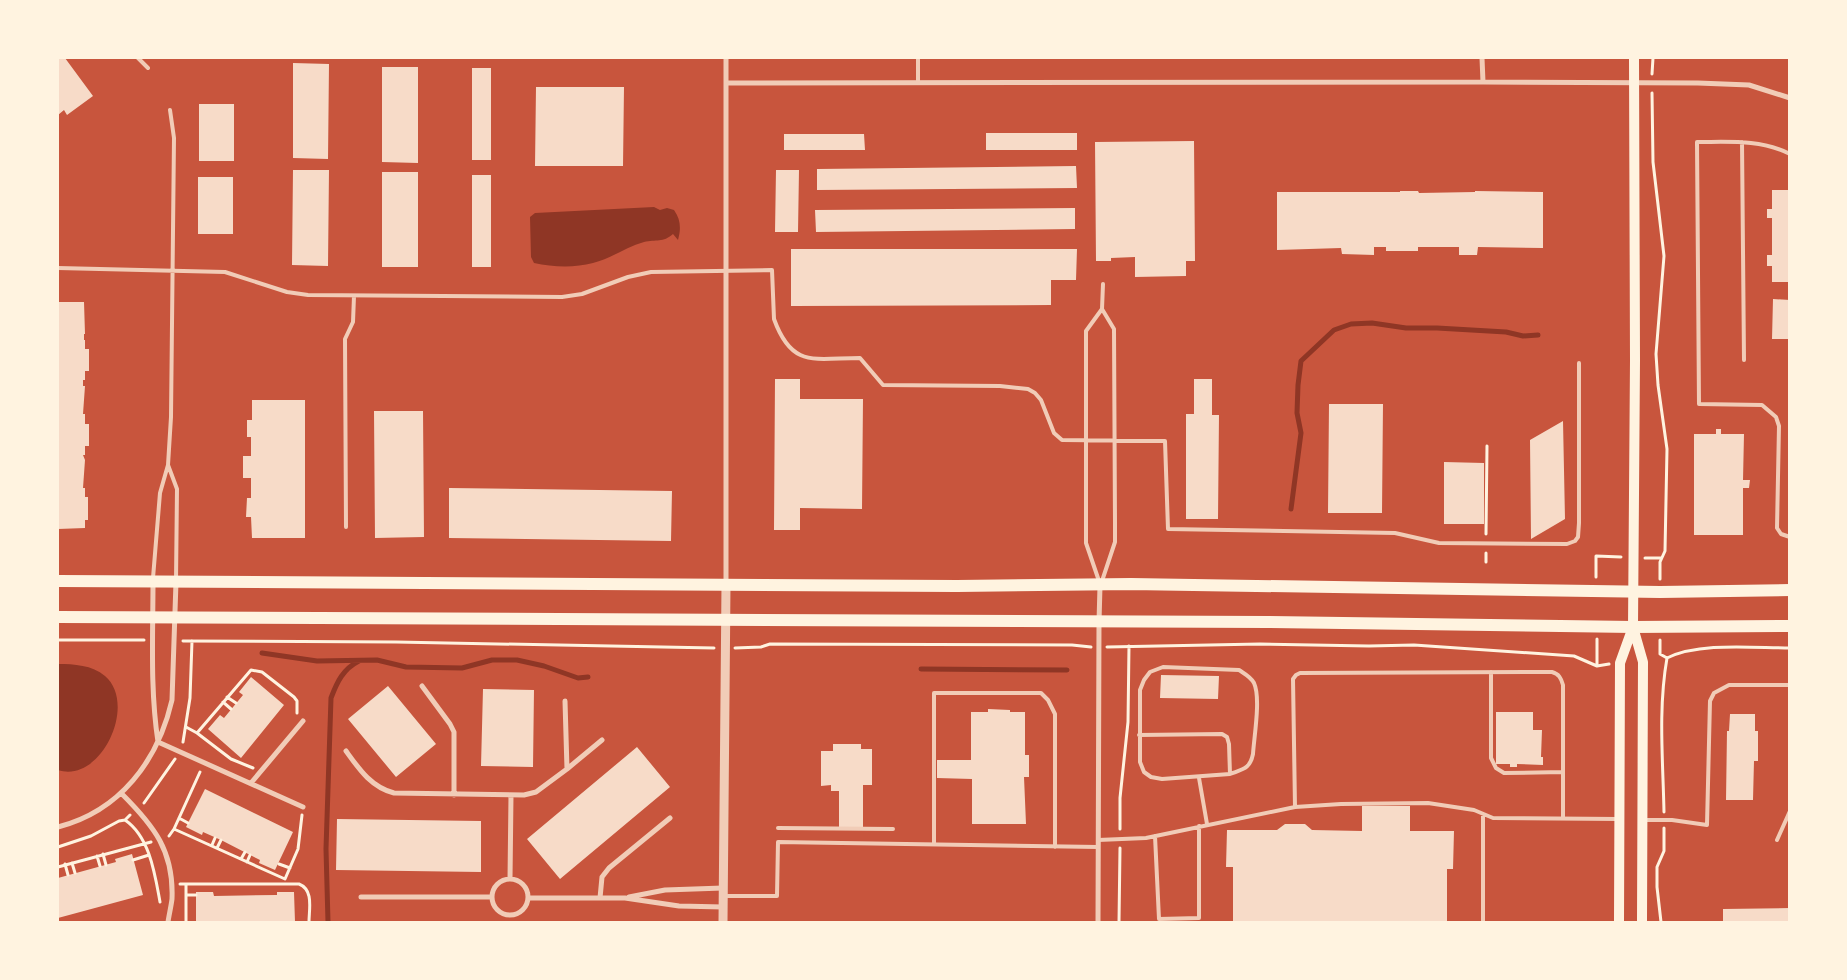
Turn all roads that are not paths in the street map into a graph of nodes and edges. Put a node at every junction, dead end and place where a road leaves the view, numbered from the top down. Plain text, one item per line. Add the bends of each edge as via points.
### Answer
1 (138, 58) edge
2 (726, 58) edge
3 (918, 58) edge
4 (1482, 58) edge
5 (1634, 58) edge
6 (148, 68) dead end
7 (918, 82) junction
8 (1483, 82) junction
9 (726, 83) junction
10 (1634, 84) junction
11 (1790, 98) edge
12 (170, 110) dead end
13 (1742, 142) junction
14 (1790, 154) edge
15 (58, 268) edge
16 (173, 270) junction
17 (726, 270) junction
18 (1103, 284) dead end
19 (354, 296) junction
20 (1102, 309) junction
21 (1744, 360) dead end
22 (1578, 363) dead end
23 (1086, 441) junction
24 (1114, 441) junction
25 (168, 464) junction
26 (346, 528) dead end
27 (1790, 537) edge
28 (58, 581) edge
29 (153, 582) junction
30 (176, 582) junction
31 (726, 584) junction
32 (1100, 586) junction
33 (1790, 590) edge
34 (1633, 592) junction
35 (175, 617) junction
36 (58, 618) edge
37 (153, 618) junction
38 (726, 621) junction
39 (1098, 622) junction
40 (1790, 626) edge
41 (1633, 627) junction
42 (1491, 672) junction
43 (1790, 685) edge
44 (422, 686) dead end
45 (565, 701) dead end
46 (303, 721) road end
47 (1139, 735) junction
48 (602, 740) dead end
49 (158, 742) junction
50 (346, 751) dead end
51 (567, 769) junction
52 (1563, 772) junction
53 (1230, 774) junction
54 (1199, 778) junction
55 (251, 783) junction
56 (122, 794) junction
57 (454, 795) junction
58 (510, 796) junction
59 (303, 807) road end
60 (1295, 807) junction
61 (1790, 811) edge
62 (1483, 814) junction
63 (670, 818) dead end
64 (1563, 819) junction
65 (1618, 819) junction
66 (1642, 820) junction
67 (1207, 824) junction
68 (1199, 826) junction
69 (58, 827) edge
70 (778, 828) dead end
71 (893, 830) dead end
72 (1155, 836) junction
73 (1098, 840) junction
74 (1777, 840) dead end
75 (934, 844) junction
76 (1055, 847) junction
77 (1098, 847) junction
78 (510, 879) junction
79 (723, 892) junction
80 (361, 897) dead end
81 (491, 897) junction
82 (528, 898) junction
83 (600, 898) junction
84 (625, 898) junction
85 (723, 906) junction
86 (510, 916) junction
87 (168, 922) edge
88 (510, 922) edge
89 (723, 922) edge
90 (1098, 922) edge
91 (1482, 922) edge
92 (1620, 922) edge
93 (1642, 922) edge

1 - 6 lane
2 - 9 street
3 - 7 lane
4 - 8 street
5 - 10 main road
7 - 8 street
7 - 9 street
8 - 10 street
9 - 17 street
10 - 11 street via 1749,85
10 - 34 main road
12 - 16 lane via 174,138
13 - 14 lane via 1766,145
13 - 21 lane
13 - 27 lane via 1697,142 1699,404 1762,405 1776,417 1779,426 1777,528 1781,534
15 - 16 lane
16 - 19 lane via 225,272 308,296
16 - 25 lane
17 - 19 lane via 651,272 582,294 562,297
17 - 23 lane via 772,270 774,319 780,336 787,346 804,358 860,358 883,385 1028,389 1041,400 1054,433 1062,440
17 - 31 street
18 - 20 lane
19 - 26 lane via 353,322 345,339
20 - 23 lane via 1086,331
20 - 24 lane via 1114,329
22 - 24 lane via 1578,537 1567,544 1439,543 1395,533 1168,530 1165,441
23 - 24 lane
23 - 32 lane via 1086,543
24 - 32 lane via 1115,542
25 - 29 lane via 160,494
25 - 30 lane via 177,489
28 - 29 main road
29 - 30 main road
29 - 37 street
30 - 31 main road
30 - 35 street
31 - 32 main road
31 - 38 street
32 - 34 main road via 1255,585
32 - 39 street
33 - 34 main road
34 - 41 main road
35 - 37 main road
35 - 38 main road
35 - 49 street via 172,700
36 - 37 main road
37 - 49 street via 153,709
38 - 39 main road
38 - 79 street
39 - 41 main road
39 - 73 street
40 - 41 main road
41 - 65 main road via 1620,663
41 - 66 main road via 1643,662
42 - 52 lane via 1491,758 1496,768 1504,773
42 - 52 lane via 1557,673 1563,685
42 - 60 lane via 1296,675 1293,679
43 - 66 lane via 1729,685 1714,693 1710,701 1707,825 1664,819
44 - 57 street via 454,732
45 - 51 street
46 - 55 street
47 - 53 lane via 1222,734 1229,744
47 - 53 lane via 1140,690 1150,672 1163,667 1239,670 1254,682 1257,694 1253,754 1247,768
47 - 54 lane via 1140,762 1151,778
48 - 51 street
49 - 55 street
49 - 56 street via 141,772
50 - 57 street via 368,778 386,791
51 - 58 street via 536,792
52 - 64 lane
53 - 54 lane
54 - 67 lane
55 - 59 street
56 - 69 street via 91,814
56 - 87 street via 152,825 169,863 172,901
57 - 58 street
58 - 78 street
60 - 62 lane via 1428,803
60 - 67 lane
61 - 74 lane
62 - 64 lane via 1494,818
62 - 91 lane
63 - 83 street via 609,868 602,877
64 - 65 lane
65 - 92 main road
66 - 93 main road
67 - 68 lane
68 - 72 lane
68 - 72 lane via 1199,918 1158,919
70 - 71 lane
72 - 73 lane
73 - 77 street
75 - 76 lane
75 - 76 lane via 934,693 1041,693 1055,714
75 - 79 lane via 778,842 777,896
76 - 77 lane
77 - 90 street
78 - 81 street via 496,884
78 - 82 street via 520,881
79 - 84 street via 665,890
79 - 85 street
80 - 81 street
81 - 86 street via 494,907
82 - 83 street
82 - 86 street via 524,909
83 - 84 street
84 - 85 street via 679,906
85 - 89 street
86 - 88 street

